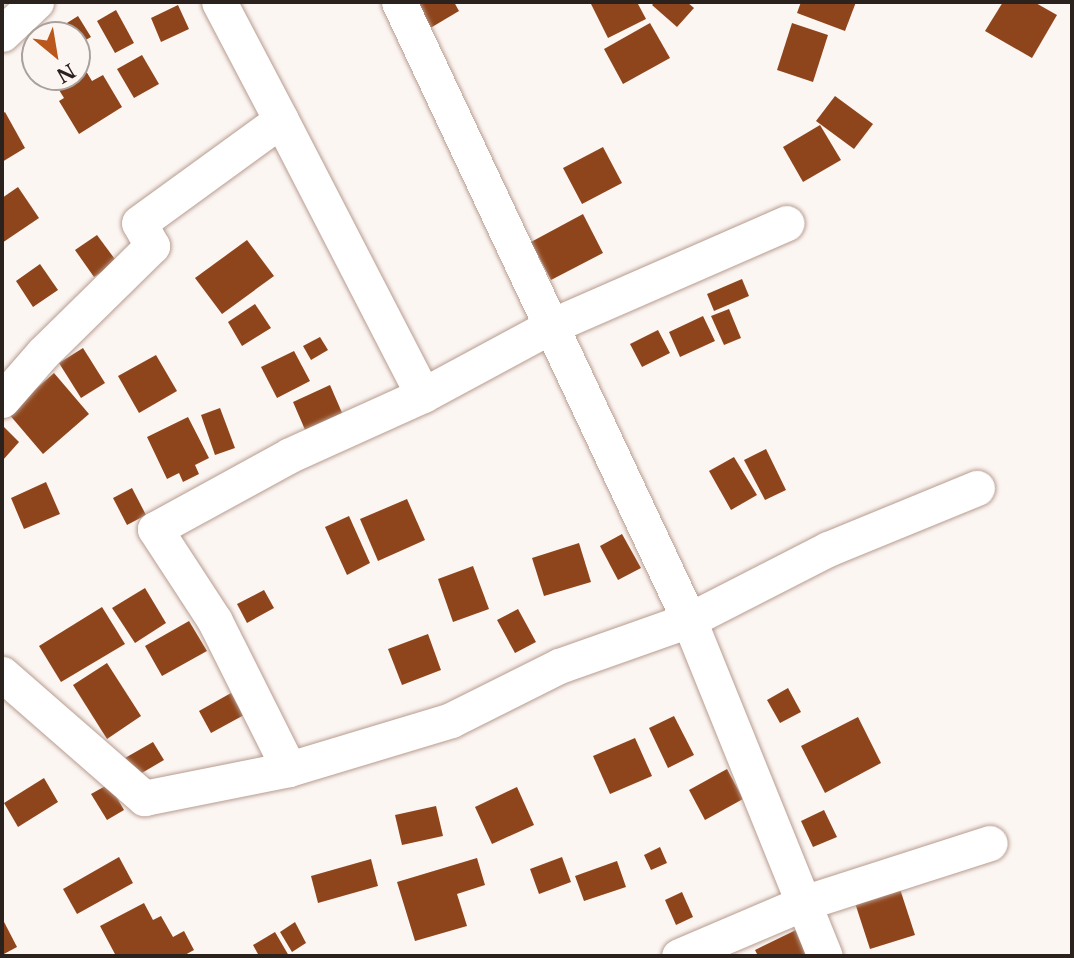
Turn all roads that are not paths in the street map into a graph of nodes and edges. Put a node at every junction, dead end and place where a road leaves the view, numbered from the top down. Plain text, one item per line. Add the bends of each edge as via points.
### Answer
1 (36, 2) edge
2 (219, 2) edge
3 (399, 2) edge
4 (2, 34) edge
5 (281, 120) junction
6 (787, 223) dead end
7 (551, 326) junction
8 (423, 395) junction
9 (2, 400) edge
10 (977, 488) dead end
11 (689, 620) junction
12 (2, 674) edge
13 (289, 769) junction
14 (990, 843) dead end
15 (803, 903) junction
16 (679, 956) edge
17 (825, 956) edge

1 - 4 street
2 - 5 street
3 - 7 street
5 - 8 street
5 - 9 street via 139,223 152,246
6 - 7 street
7 - 8 street
7 - 11 street
8 - 13 street via 290,455 155,528 215,621
10 - 11 street via 828,549
11 - 13 street via 559,666 451,720
11 - 15 street
12 - 13 street via 144,798
14 - 15 street
15 - 16 street
15 - 17 street

